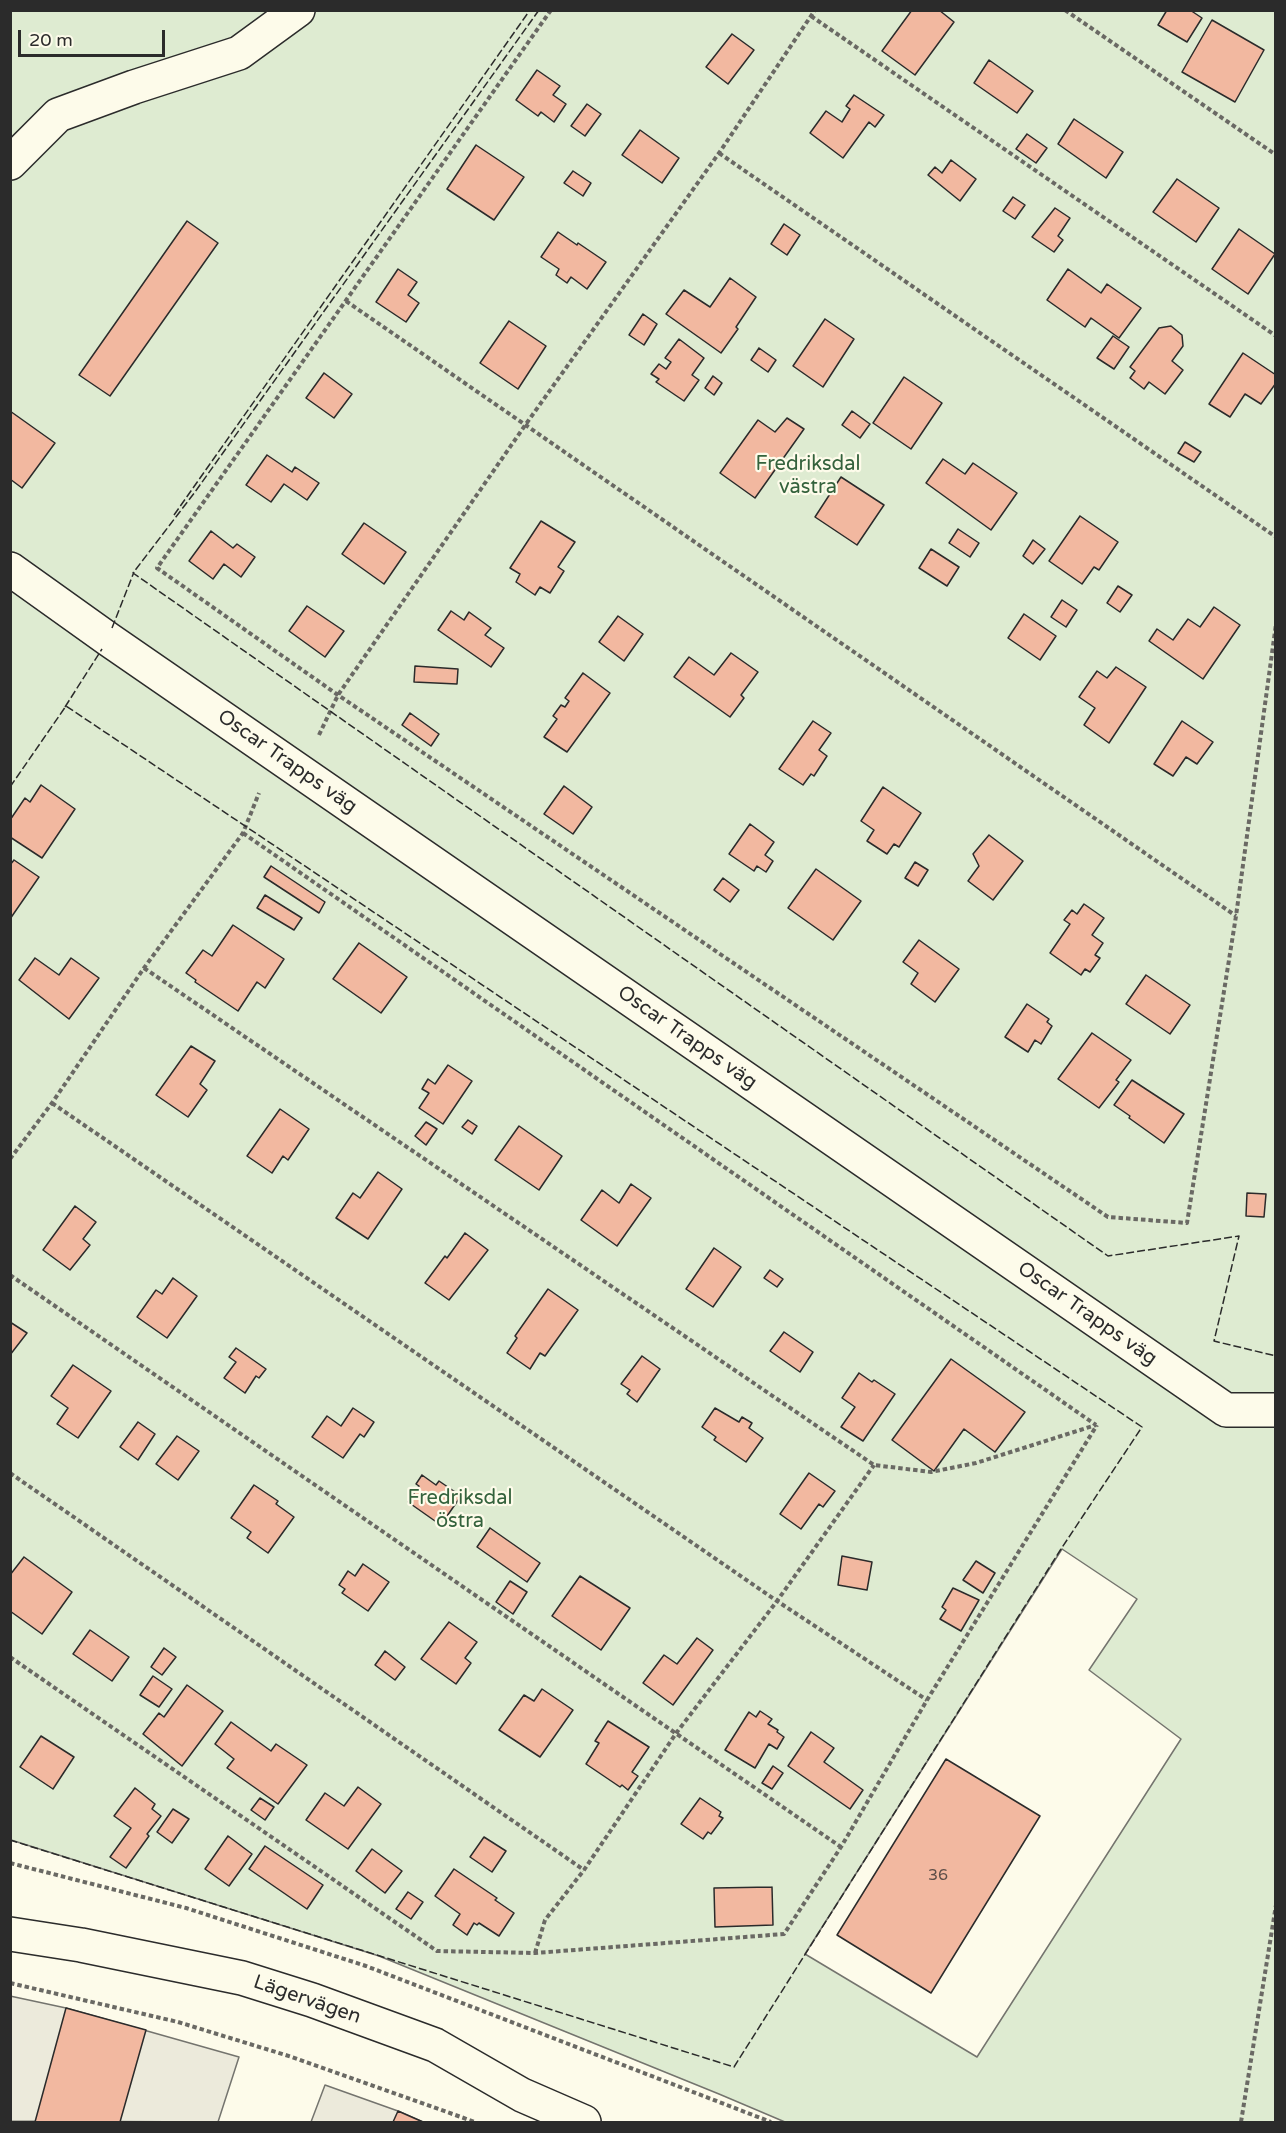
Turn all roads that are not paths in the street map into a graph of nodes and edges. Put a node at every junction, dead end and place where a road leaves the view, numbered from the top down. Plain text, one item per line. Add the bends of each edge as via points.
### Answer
1 (298, 10) edge
2 (10, 163) edge
3 (10, 569) edge
4 (1275, 1410) edge
5 (10, 1934) edge
6 (584, 2122) edge

1 - 2 street via 239,53 58,115
3 - 4 street, Oscar Trapps väg via 1226,1410
5 - 6 street, Lägervägen via 242,1978 312,2000 435,2045 522,2094

